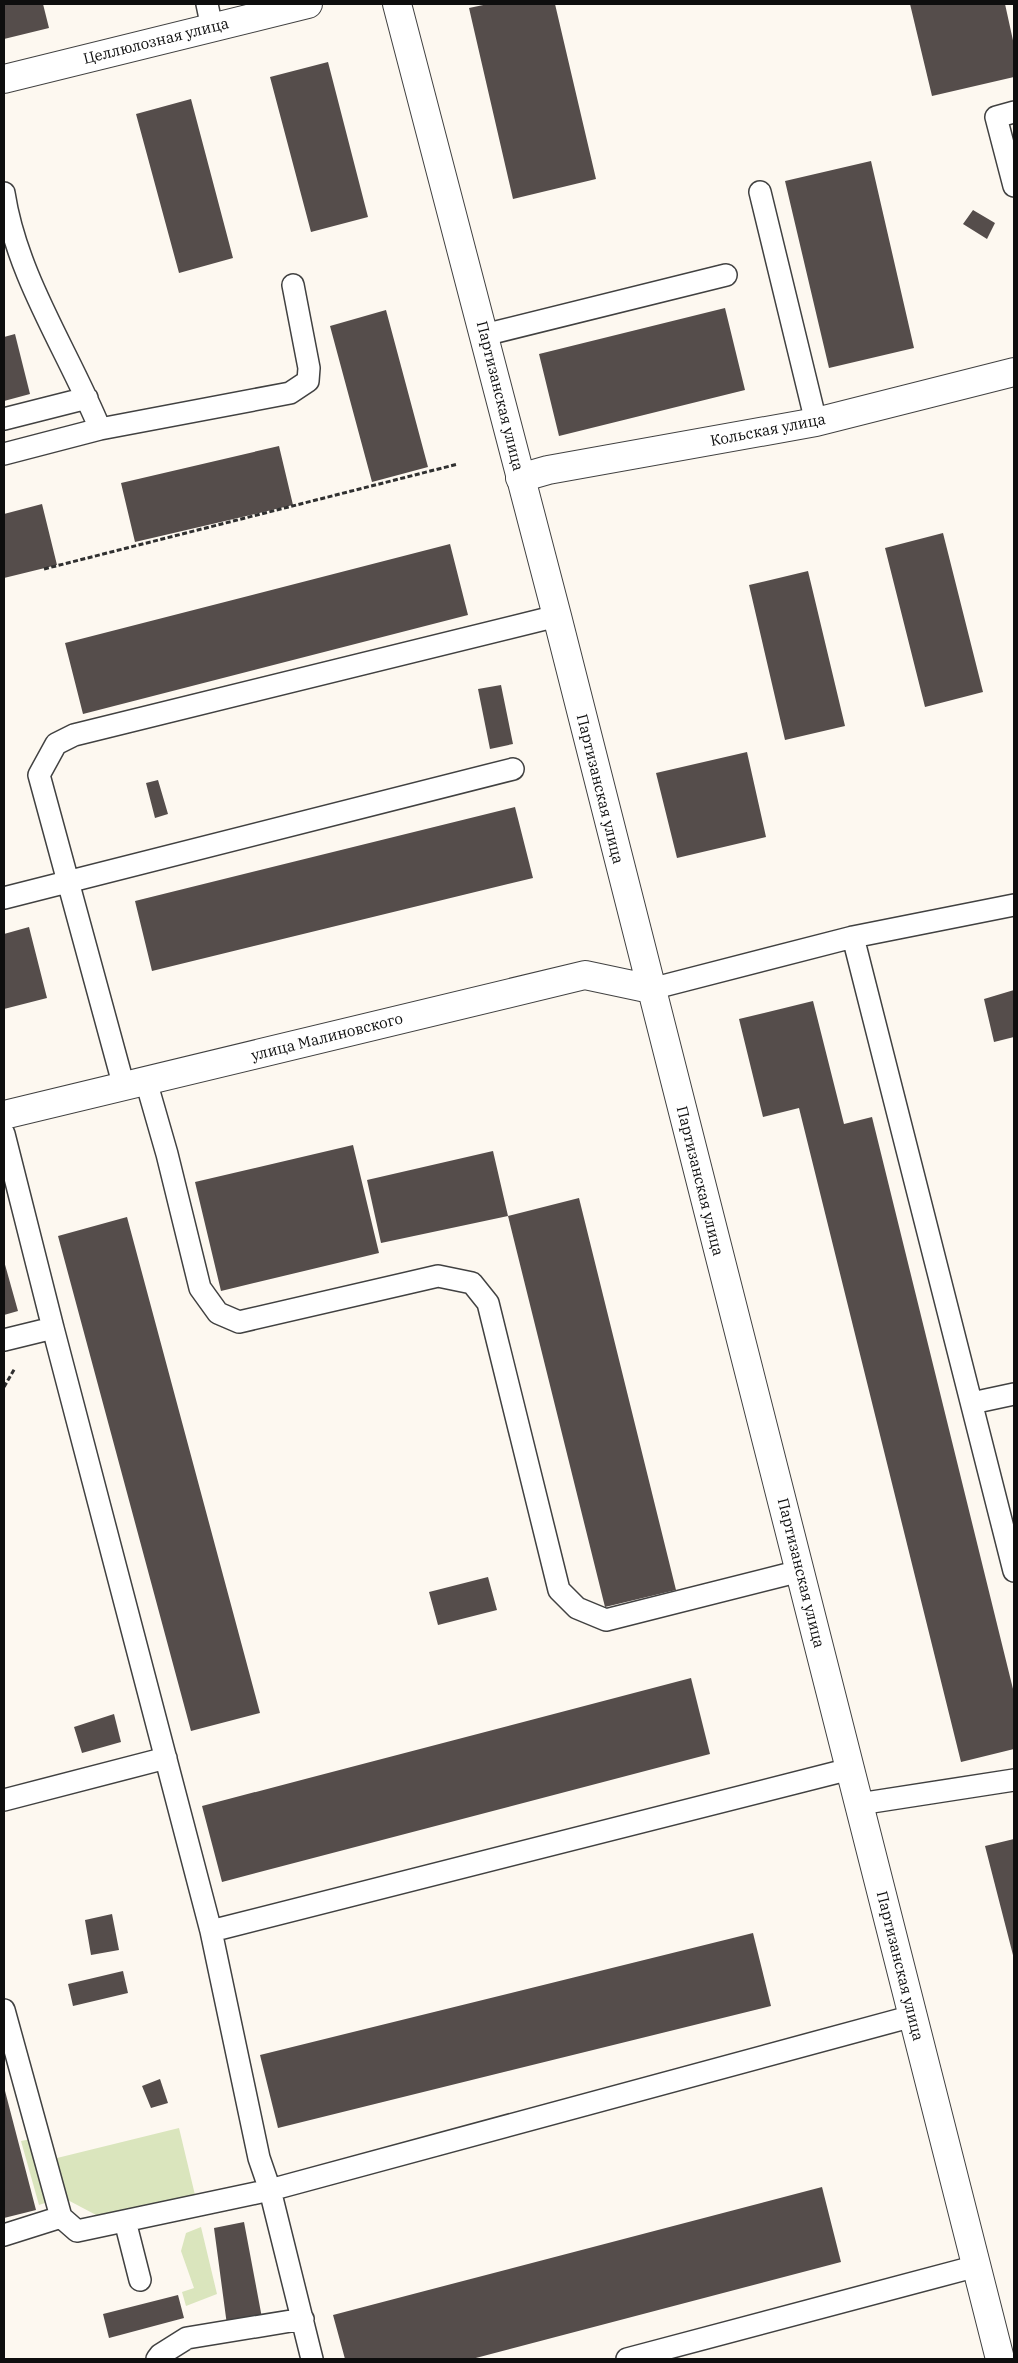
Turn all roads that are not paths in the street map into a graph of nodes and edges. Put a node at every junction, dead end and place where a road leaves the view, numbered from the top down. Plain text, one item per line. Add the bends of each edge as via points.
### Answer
1 (308, 4) edge
2 (397, 4) edge
3 (209, 16) edge
4 (4, 79) edge
5 (1014, 112) edge
6 (1014, 186) edge
7 (760, 192) dead end
8 (4, 193) edge
9 (726, 275) dead end
10 (293, 285) dead end
11 (484, 335) junction
12 (1014, 372) edge
13 (87, 398) junction
14 (4, 419) edge
15 (816, 422) junction
16 (100, 429) junction
17 (4, 454) edge
18 (520, 478) junction
19 (557, 616) junction
20 (513, 769) dead end
21 (68, 882) junction
22 (4, 898) edge
23 (1014, 905) edge
24 (853, 937) junction
25 (651, 989) junction
26 (135, 1084) junction
27 (4, 1115) edge
28 (4, 1134) edge
29 (53, 1328) junction
30 (4, 1340) edge
31 (1014, 1394) edge
32 (972, 1404) junction
33 (800, 1570) junction
34 (1014, 1571) edge
35 (166, 1758) junction
36 (850, 1769) junction
37 (1014, 1780) edge
38 (4, 1800) edge
39 (859, 1804) junction
40 (211, 1931) junction
41 (4, 2010) edge
42 (913, 2016) junction
43 (270, 2190) junction
44 (61, 2217) junction
45 (125, 2221) junction
46 (4, 2235) edge
47 (977, 2266) junction
48 (140, 2280) dead end
49 (302, 2318) junction
50 (157, 2359) edge
51 (312, 2359) edge
52 (628, 2359) edge
53 (1000, 2359) edge

1 - 3 street, Целлюлозная улица
2 - 11 street, Партизанская улица
3 - 4 street, Целлюлозная улица
5 - 6 lane via 996,117
7 - 15 lane
8 - 13 lane via 8,217 40,304
9 - 11 lane
10 - 16 lane via 310,368 308,381 290,393
11 - 18 street, Партизанская улица
12 - 15 street, Кольская улица
13 - 14 lane
13 - 16 lane
15 - 18 street, Кольская улица via 548,470
16 - 17 lane
18 - 19 street, Партизанская улица
19 - 21 lane via 74,735 56,744 39,775
19 - 25 street, Партизанская улица
20 - 21 lane
21 - 22 lane
21 - 26 lane
23 - 24 lane
24 - 25 lane
24 - 32 lane
25 - 26 street, улица Малиновского via 585,975
25 - 33 street, Партизанская улица
26 - 27 street, улица Малиновского
26 - 33 lane via 167,1154 200,1288 218,1313 239,1322 438,1276 472,1283 488,1303 559,1590 577,1608 606,1620
28 - 29 lane
29 - 30 lane
29 - 35 lane
31 - 32 lane
32 - 34 lane
33 - 36 street, Партизанская улица
35 - 38 lane
35 - 40 lane
36 - 39 street, Партизанская улица
36 - 40 lane
37 - 39 lane
39 - 42 street, Партизанская улица
40 - 43 lane via 258,2158
41 - 44 lane
42 - 43 lane
42 - 47 street, Партизанская улица
43 - 45 lane
43 - 49 lane
44 - 45 lane via 77,2231
44 - 46 lane
45 - 48 lane
47 - 52 lane
47 - 53 street, Партизанская улица
49 - 50 lane via 186,2338
49 - 51 lane

